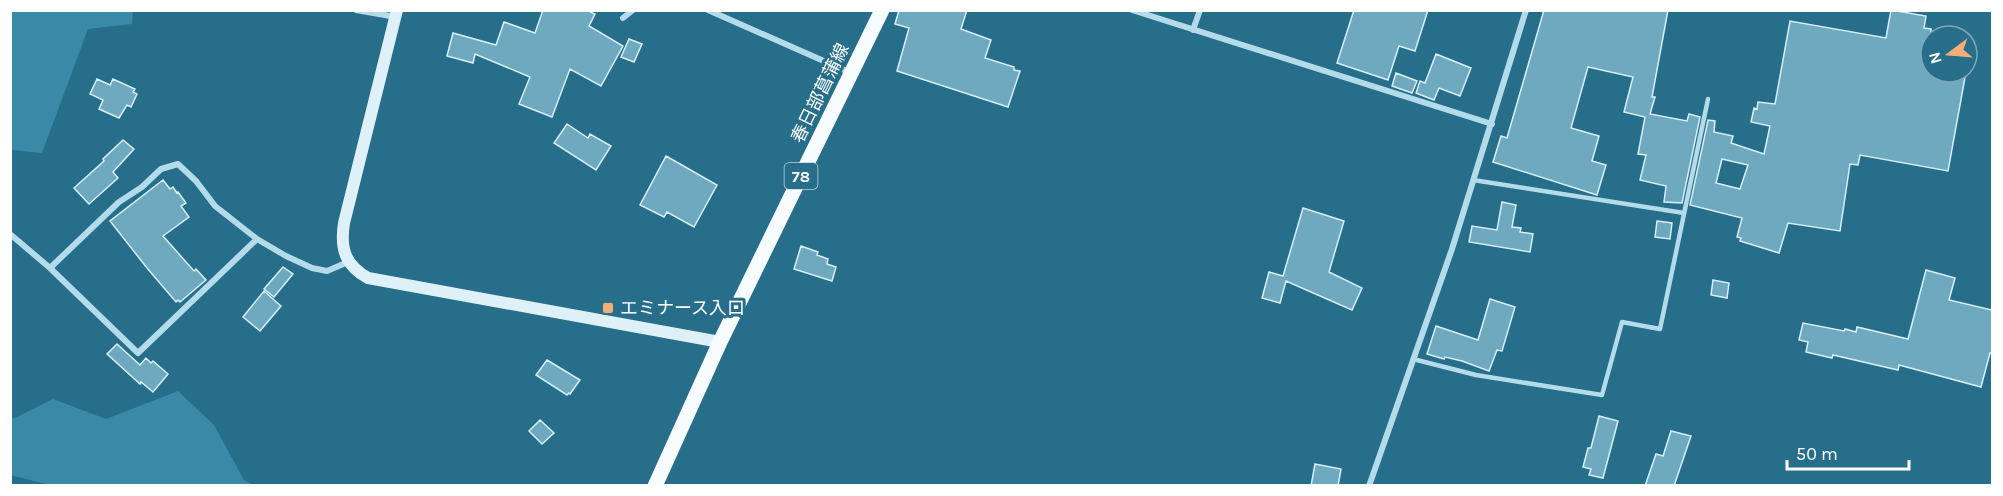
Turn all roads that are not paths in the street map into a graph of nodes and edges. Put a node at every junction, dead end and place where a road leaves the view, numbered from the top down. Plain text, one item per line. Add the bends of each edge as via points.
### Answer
1 (356, 10) edge
2 (633, 10) edge
3 (708, 10) edge
4 (882, 10) edge
5 (1132, 10) edge
6 (1200, 10) edge
7 (1526, 10) edge
8 (396, 14) edge
9 (623, 18) dead end
10 (1193, 30) junction
11 (852, 73) junction
12 (1708, 99) dead end
13 (1492, 124) junction
14 (1473, 180) junction
15 (1684, 213) junction
16 (10, 234) edge
17 (257, 239) junction
18 (348, 262) junction
19 (50, 268) junction
20 (720, 342) junction
21 (1413, 359) junction
22 (655, 486) edge
23 (1369, 486) edge

1 - 8 street
2 - 9 street
3 - 11 street
4 - 11 main road, 春日部菖蒲線 / 78
5 - 10 street
6 - 10 street
7 - 13 street
8 - 18 street via 344,223 342,238
10 - 13 street
11 - 20 main road, 春日部菖蒲線 / 78
12 - 15 lane
13 - 14 street
14 - 15 lane
14 - 21 street
15 - 21 lane via 1660,329 1622,322 1602,395 1476,375
16 - 19 street
17 - 18 street via 312,268 327,271
17 - 19 street via 215,206 178,164 161,169 119,202
17 - 19 street via 138,353
18 - 20 street via 368,278
20 - 22 main road, 春日部菖蒲線 / 78
21 - 23 street

